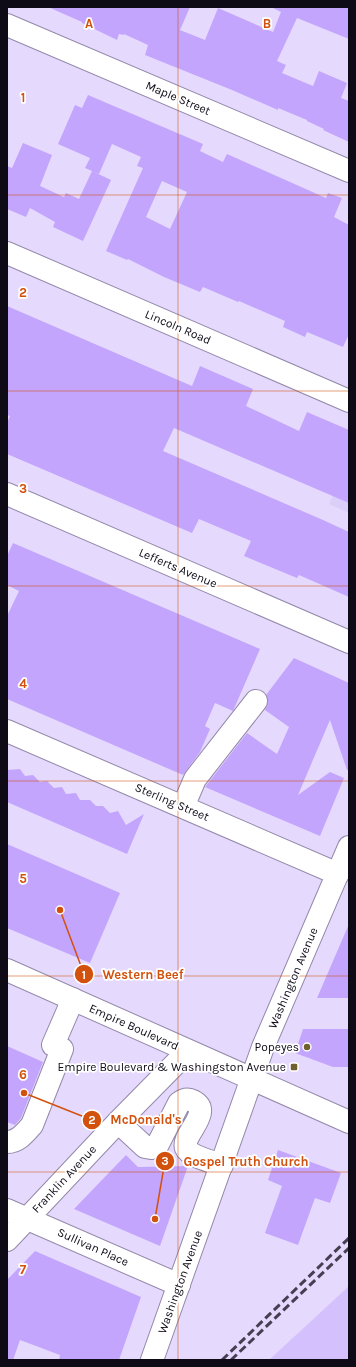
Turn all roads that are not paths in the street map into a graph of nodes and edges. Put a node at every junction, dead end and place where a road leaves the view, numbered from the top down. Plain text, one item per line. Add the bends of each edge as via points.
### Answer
1 (7, 25) edge
2 (349, 171) edge
3 (7, 253) edge
4 (349, 401) edge
5 (7, 494) edge
6 (349, 642) edge
7 (256, 701) dead end
8 (7, 731) edge
9 (183, 807) junction
10 (349, 847) edge
11 (338, 874) junction
12 (7, 970) edge
13 (72, 999) junction
14 (188, 1050) junction
15 (251, 1079) junction
16 (118, 1122) junction
17 (349, 1122) edge
18 (7, 1142) edge
19 (222, 1165) junction
20 (7, 1210) edge
21 (27, 1218) junction
22 (7, 1240) edge
23 (179, 1285) junction
24 (152, 1360) edge

1 - 2 street, Maple Street
3 - 4 street, Lincoln Road
5 - 6 street, Lefferts Avenue
7 - 9 street via 195,779
8 - 9 street, Sterling Street
9 - 11 street, Sterling Street
10 - 11 street, Washington Avenue
11 - 15 street, Washington Avenue
12 - 13 street, Empire Boulevard
13 - 14 street, Empire Boulevard
13 - 18 street via 32,1125 24,1135
14 - 15 street, Empire Boulevard
14 - 16 street, Franklin Avenue
15 - 17 street, Empire Boulevard
15 - 19 street, Washington Avenue
16 - 19 street via 145,1147 151,1148 157,1146 179,1104 184,1100 190,1100 200,1108 200,1114 185,1143 186,1149 190,1154
16 - 21 street, Franklin Avenue
19 - 23 street, Washington Avenue
20 - 21 street, Sullivan Place
21 - 22 street, Franklin Avenue
21 - 23 street, Sullivan Place
23 - 24 street, Washington Avenue

